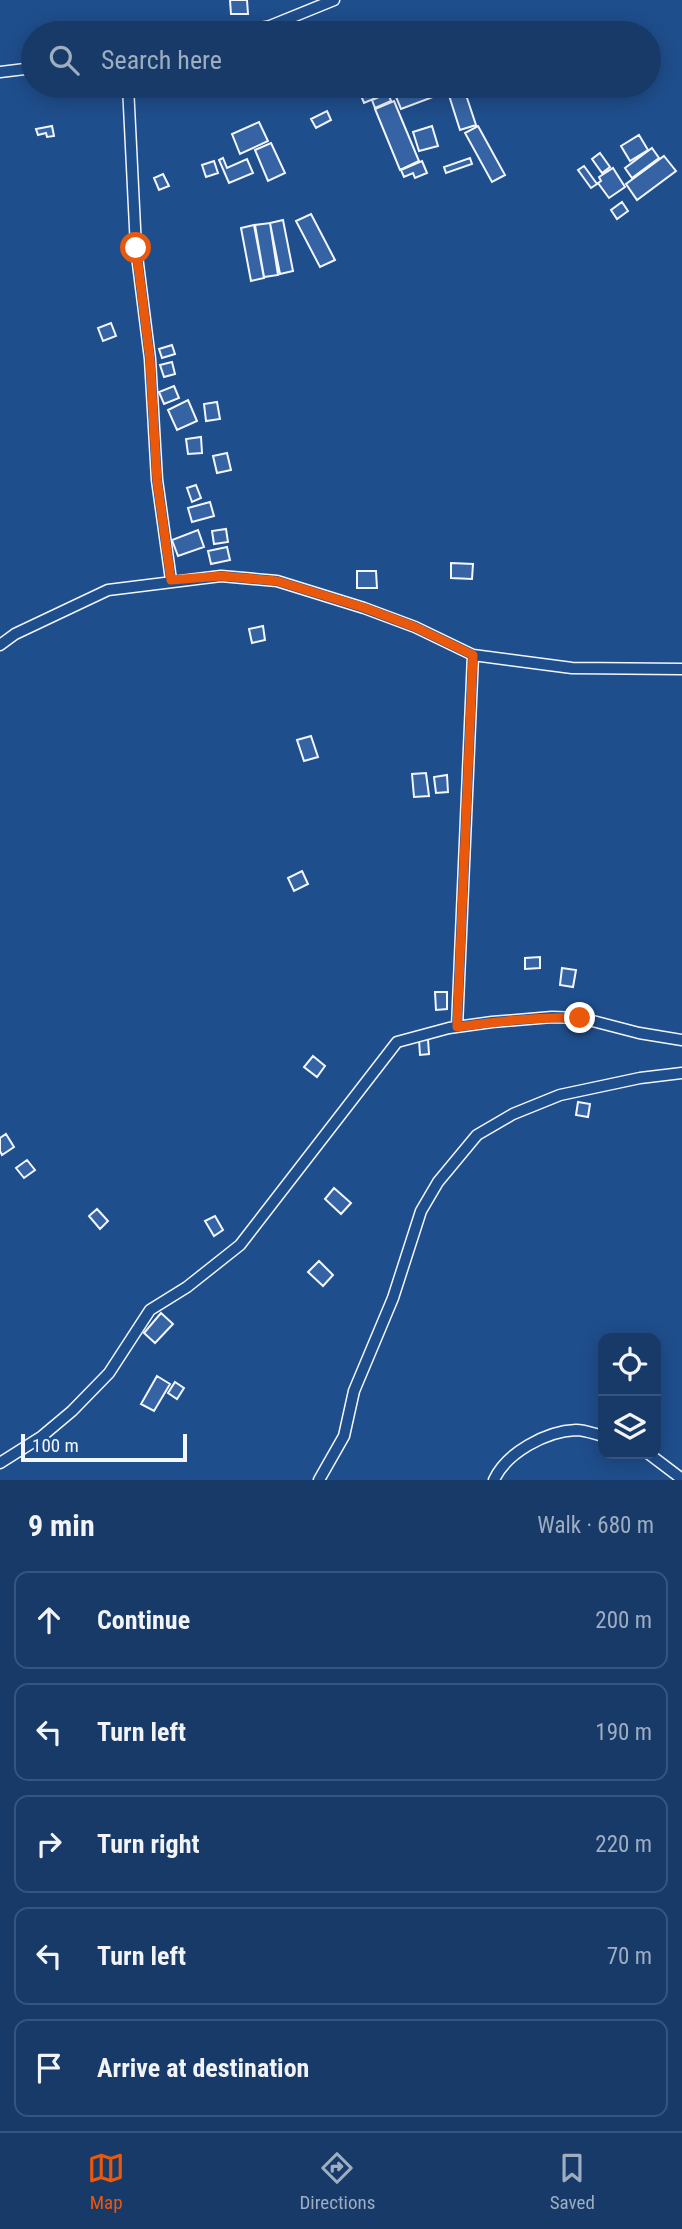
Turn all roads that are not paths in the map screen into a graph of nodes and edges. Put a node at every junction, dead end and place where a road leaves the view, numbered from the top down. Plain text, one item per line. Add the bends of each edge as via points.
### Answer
1 (334, 0) edge
2 (282, 21) edge
3 (21, 69) edge
4 (0, 72) edge
5 (129, 98) edge
6 (171, 580) junction
7 (0, 645) edge
8 (473, 655) junction
9 (682, 669) edge
10 (457, 1027) junction
11 (682, 1040) edge
12 (682, 1073) edge
13 (598, 1435) edge
14 (656, 1459) edge
15 (0, 1463) edge
16 (682, 1479) edge
17 (319, 1480) edge
18 (494, 1480) edge

1 - 2 street
3 - 4 street
5 - 6 street via 136,248
6 - 7 street via 108,590
6 - 8 street via 221,576 277,581 365,608
8 - 9 street via 572,668
8 - 10 street
10 - 11 street via 580,1018
10 - 15 street via 405,1039 391,1047 240,1245 150,1310 109,1373 80,1403 41,1437
12 - 17 street via 560,1094 477,1135 438,1182 421,1211 393,1298 354,1391 344,1436
13 - 18 street via 579,1430 541,1440 503,1464
14 - 16 street

